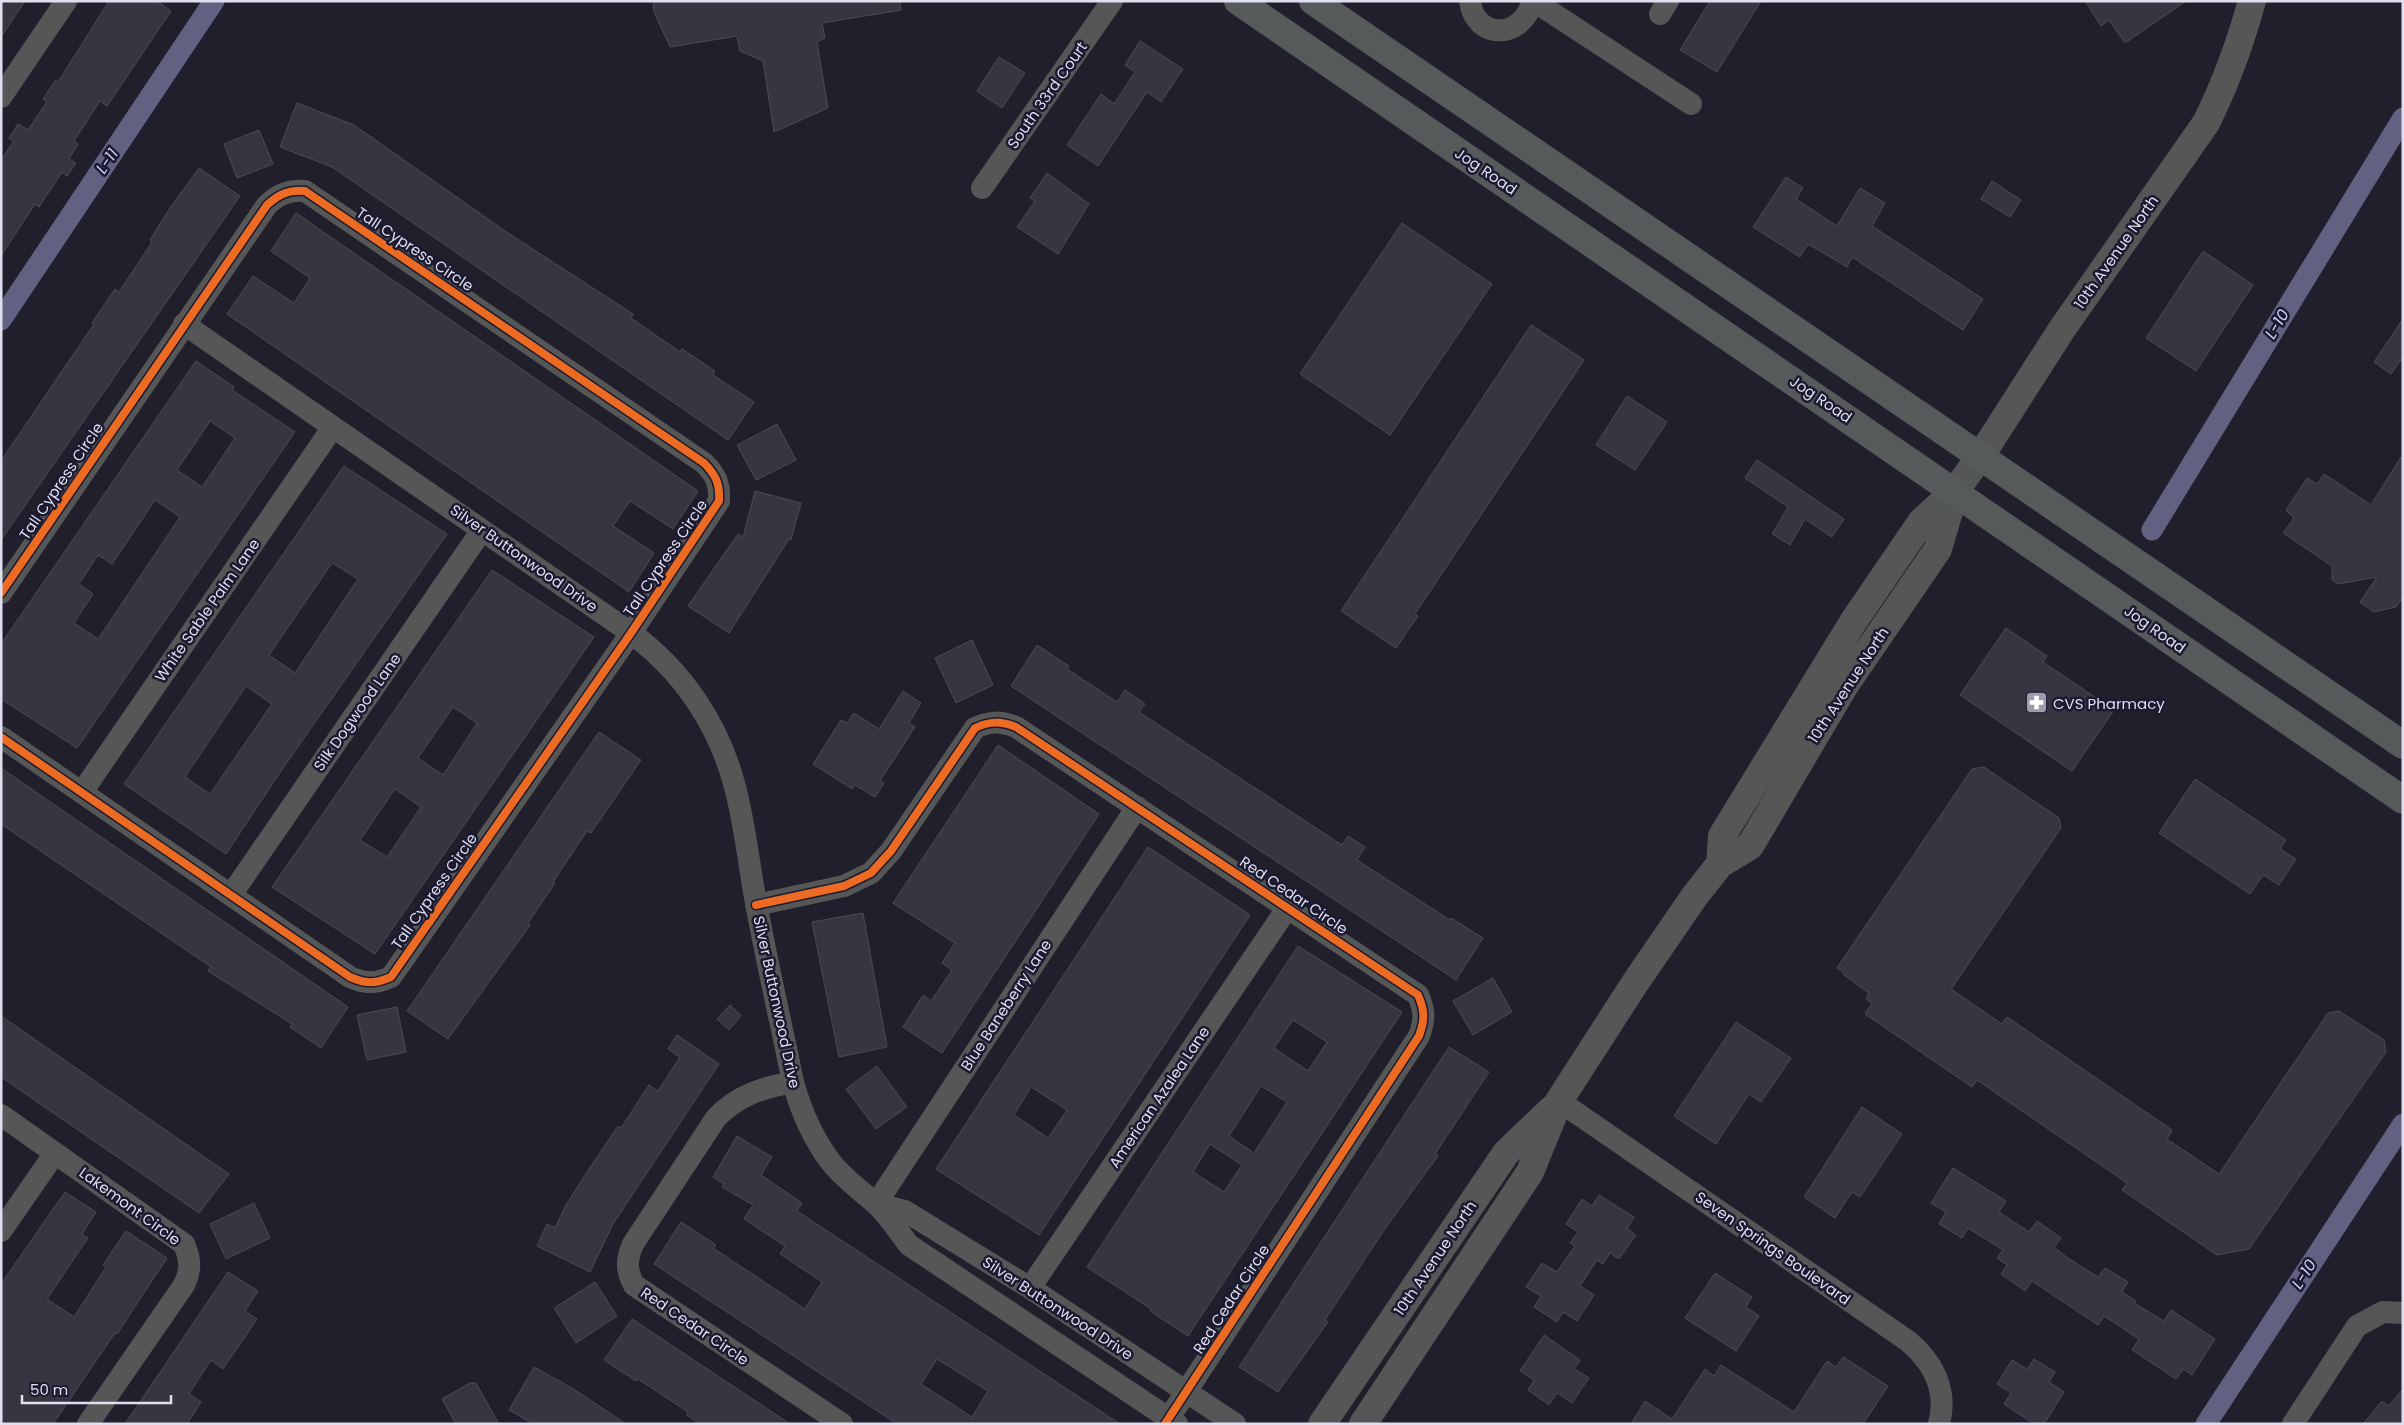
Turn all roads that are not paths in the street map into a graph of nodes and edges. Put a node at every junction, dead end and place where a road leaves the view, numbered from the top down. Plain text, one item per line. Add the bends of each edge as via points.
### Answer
1 (66, 1) edge
2 (1112, 1) edge
3 (1238, 1) edge
4 (1313, 1) edge
5 (1470, 1) edge
6 (1533, 1) edge
7 (2252, 1) edge
8 (1, 97) edge
9 (1691, 104) dead end
10 (982, 188) dead end
11 (184, 324) junction
12 (333, 427) junction
13 (1980, 457) junction
14 (1955, 491) junction
15 (482, 530) junction
16 (1, 594) edge
17 (631, 633) junction
18 (1, 737) edge
19 (2403, 745) edge
20 (82, 792) junction
21 (2403, 800) edge
22 (1137, 807) junction
23 (231, 895) junction
24 (756, 905) junction
25 (1288, 906) junction
26 (793, 1082) junction
27 (1559, 1101) junction
28 (1, 1115) edge
29 (55, 1153) junction
30 (876, 1204) junction
31 (1, 1231) edge
32 (1030, 1288) junction
33 (2403, 1314) edge
34 (1187, 1392) junction
35 (1170, 1422) edge
36 (88, 1424) edge
37 (842, 1424) edge
38 (1235, 1424) edge
39 (1322, 1424) edge
40 (1362, 1424) edge
41 (1939, 1424) edge
42 (2293, 1424) edge

1 - 8 street
2 - 10 street, South 33rd Court
3 - 14 main road, Jog Road
4 - 13 main road
5 - 6 street via 1478,21 1497,30 1507,30 1525,20
6 - 9 street
7 - 13 street, 10th Avenue North via 2240,46 2206,123 2062,329
11 - 12 street, Silver Buttonwood Drive
11 - 16 street, Tall Cypress Circle
11 - 17 street, Tall Cypress Circle via 267,205 277,195 290,190 305,191 704,463 720,487 719,502
12 - 15 street, Silver Buttonwood Drive
12 - 20 street, White Sable Palm Lane
13 - 14 street, 10th Avenue North
13 - 19 main road
14 - 21 main road, Jog Road
14 - 27 street, 10th Avenue North via 1922,522 1849,629 1722,836 1720,864 1635,983
15 - 17 street, Silver Buttonwood Drive
15 - 23 street, Silk Dogwood Lane
17 - 23 street, Tall Cypress Circle via 391,977 378,983 363,983 350,977
17 - 24 street, Silver Buttonwood Drive via 670,666 691,691 716,735 735,787
18 - 20 street, Tall Cypress Circle
20 - 23 street, Tall Cypress Circle
22 - 24 street, Red Cedar Circle via 1016,728 1002,722 988,723 975,728 891,851 870,873 844,886
22 - 25 street, Red Cedar Circle
22 - 30 street, Blue Baneberry Lane
24 - 26 street, Silver Buttonwood Drive
25 - 32 street, American Azalea Lane
25 - 34 street, Red Cedar Circle via 1418,995 1424,1008 1424,1023 1419,1036
26 - 30 street, Silver Buttonwood Drive via 801,1111 814,1138 851,1184
26 - 37 street, Red Cedar Circle via 753,1092 727,1107 716,1118 632,1244 627,1258 628,1272 634,1286
27 - 39 street, 10th Avenue North via 1506,1153
27 - 40 street, 10th Avenue North via 1530,1172
27 - 41 street, Seven Springs Boulevard via 1908,1341 1936,1374 1942,1402
28 - 29 street, Lakemont Circle
29 - 31 street
29 - 36 street, Lakemont Circle via 184,1244 190,1258 190,1272 184,1285
30 - 32 street, Silver Buttonwood Drive via 905,1211
30 - 35 street, Silver Buttonwood Drive via 909,1244
32 - 34 street, Silver Buttonwood Drive
33 - 42 street via 2383,1312 2357,1326
34 - 35 street, Red Cedar Circle
34 - 38 street, Silver Buttonwood Drive

